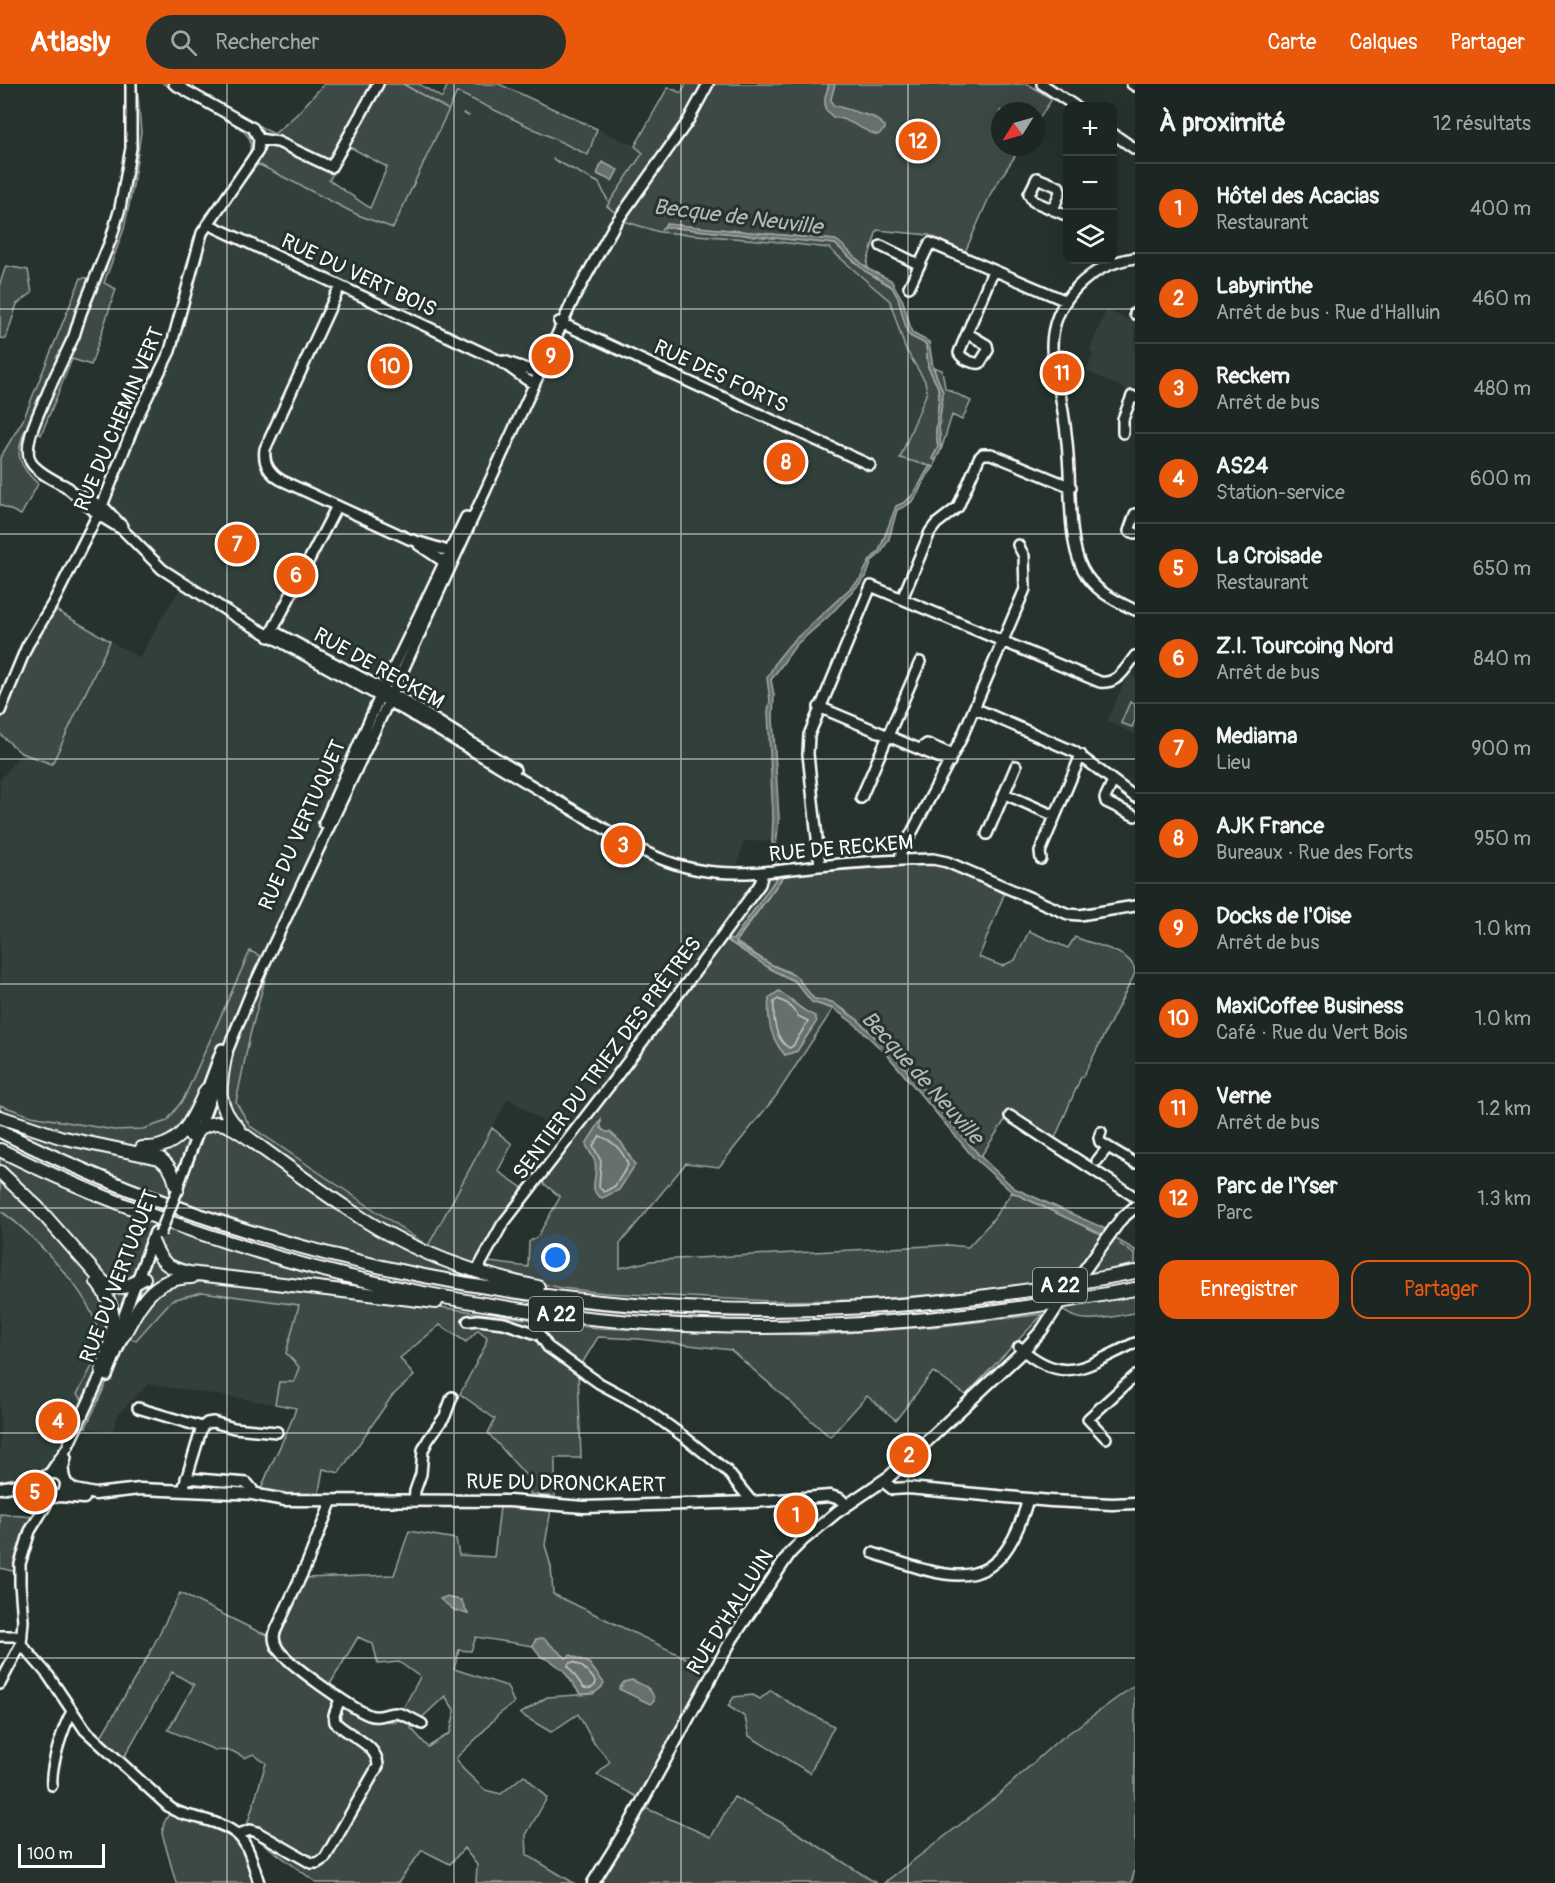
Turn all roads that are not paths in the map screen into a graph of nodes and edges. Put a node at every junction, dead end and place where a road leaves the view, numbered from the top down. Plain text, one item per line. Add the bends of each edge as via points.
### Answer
1 (131, 84) edge
2 (174, 84) edge
3 (378, 84) edge
4 (702, 84) edge
5 (708, 84) edge
6 (1042, 84) edge
7 (1048, 84) edge
8 (1068, 102) edge
9 (1069, 102) edge
10 (1117, 136) edge
11 (258, 138) junction
12 (1135, 149) edge
13 (622, 208) junction
14 (1053, 210) dead end
15 (1063, 214) edge
16 (208, 224) junction
17 (880, 246) dead end
18 (1135, 258) edge
19 (1117, 261) edge
20 (1103, 264) edge
21 (920, 265) junction
22 (993, 270) junction
23 (340, 286) junction
24 (909, 287) dead end
25 (1066, 301) junction
26 (559, 322) junction
27 (967, 333) dead end
28 (496, 359) junction
29 (536, 372) junction
30 (531, 383) junction
31 (1135, 398) edge
32 (1123, 433) dead end
33 (870, 465) dead end
34 (1071, 487) junction
35 (337, 506) junction
36 (100, 510) junction
37 (1135, 514) edge
38 (1135, 534) edge
39 (409, 539) junction
40 (1018, 545) dead end
41 (452, 554) junction
42 (447, 564) junction
43 (902, 599) junction
44 (1135, 610) edge
45 (271, 634) junction
46 (1002, 641) junction
47 (1135, 656) edge
48 (920, 662) dead end
49 (386, 695) junction
50 (819, 707) junction
51 (974, 708) junction
52 (0, 711) edge
53 (887, 736) junction
54 (1081, 755) junction
55 (952, 758) junction
56 (1016, 766) dead end
57 (1113, 781) junction
58 (1005, 794) junction
59 (1135, 797) edge
60 (861, 798) dead end
61 (1055, 816) junction
62 (1135, 816) edge
63 (987, 834) dead end
64 (1041, 859) dead end
65 (900, 860) junction
66 (820, 866) junction
67 (764, 873) junction
68 (1135, 906) edge
69 (226, 1053) junction
70 (206, 1090) junction
71 (1010, 1116) dead end
72 (0, 1117) edge
73 (0, 1131) edge
74 (195, 1132) junction
75 (1101, 1132) dead end
76 (252, 1141) junction
77 (102, 1145) junction
78 (1108, 1147) junction
79 (0, 1150) edge
80 (1097, 1161) dead end
81 (1135, 1163) edge
82 (0, 1172) edge
83 (174, 1186) junction
84 (1135, 1197) edge
85 (1135, 1209) edge
86 (156, 1239) junction
87 (67, 1243) junction
88 (480, 1265) dead end
89 (1083, 1272) dead end
90 (1135, 1272) edge
91 (224, 1277) junction
92 (140, 1280) junction
93 (1135, 1289) edge
94 (651, 1306) junction
95 (468, 1321) dead end
96 (641, 1322) junction
97 (123, 1336) junction
98 (1135, 1343) edge
99 (1021, 1349) joint
100 (102, 1371) junction
101 (1135, 1376) edge
102 (452, 1397) dead end
103 (138, 1408) dead end
104 (202, 1427) junction
105 (277, 1432) dead end
106 (1106, 1438) dead end
107 (47, 1475) junction
108 (186, 1478) junction
109 (888, 1478) junction
110 (65, 1480) junction
111 (13, 1486) junction
112 (0, 1488) edge
113 (152, 1490) junction
114 (183, 1490) junction
115 (44, 1491) junction
116 (252, 1494) junction
117 (59, 1496) junction
118 (1028, 1499) junction
119 (332, 1500) junction
120 (414, 1501) junction
121 (752, 1502) junction
122 (1135, 1503) edge
123 (842, 1508) junction
124 (34, 1523) junction
125 (873, 1553) dead end
126 (0, 1636) edge
127 (22, 1640) junction
128 (0, 1684) edge
129 (340, 1699) junction
130 (72, 1712) junction
131 (422, 1724) dead end
132 (52, 1785) dead end
133 (239, 1834) junction
134 (259, 1883) edge
135 (593, 1883) edge

1 - 36 street, RUE DE RECKEM via 132,134 126,187 114,232 28,441 27,455 34,467
2 - 11 street via 253,128
3 - 11 street via 331,167 278,141
4 - 13 street
5 - 13 street via 688,121
6 - 8 street
7 - 9 street
10 - 12 street
11 - 16 street, RUE DU CHEMIN VERT via 256,155
13 - 26 street, RUE DU VERTUQUET via 584,265
14 - 15 street
16 - 23 street, RUE DU VERT BOIS
16 - 36 street, RUE DU CHEMIN VERT via 172,345
17 - 21 street
18 - 19 street
20 - 25 street
21 - 22 street via 930,243
21 - 24 street
22 - 25 street
22 - 27 street
23 - 28 street, RUE DU VERT BOIS
23 - 35 street via 264,457 277,478
25 - 34 street via 1052,346
26 - 29 street, RUE DU VERTUQUET
26 - 33 street, RUE DES FORTS
28 - 29 street, RUE DU VERT BOIS
28 - 30 street, RUE DU VERT BOIS
29 - 30 street, RUE DU VERTUQUET
30 - 41 street, RUE DU VERTUQUET
31 - 32 street via 1132,396 1123,419
34 - 43 street via 983,454 958,507 930,532
34 - 44 street via 1075,547 1083,569 1102,592
35 - 39 street
35 - 45 street
36 - 45 street, RUE DE RECKEM via 153,561
36 - 52 street, RUE DU CHEMIN VERT via 30,640
37 - 38 street via 1129,531
39 - 41 street
39 - 42 street
40 - 46 street via 1024,556 1026,586
41 - 42 street, RUE DU VERTUQUET
42 - 49 street, RUE DU VERTUQUET
43 - 46 street
43 - 50 street via 871,586
45 - 49 street, RUE DE RECKEM
46 - 47 street via 1104,683 1118,678
46 - 51 street
48 - 53 street
49 - 67 street, RUE DE RECKEM via 632,845 666,861 714,872
49 - 69 street, RUE DU VERTUQUET
49 - 70 street, RUE DU VERTUQUET via 237,1012
50 - 53 street
50 - 66 street via 808,749
51 - 54 street
51 - 55 street
53 - 55 street
53 - 60 street
54 - 57 street
54 - 61 street
55 - 65 street
56 - 58 street
57 - 59 street
57 - 62 street via 1106,802
58 - 61 street
58 - 63 street
61 - 64 street via 1040,852
65 - 66 street, RUE DE RECKEM
65 - 68 street, RUE DE RECKEM via 943,861 1068,914
66 - 67 street, RUE DE RECKEM
67 - 88 street, SENTIER DU TRIEZ DES PRÊTRES via 712,949 502,1225
69 - 74 street, RUE DU VERTUQUET
69 - 76 highway via 222,1103 231,1121
70 - 74 street, RUE DU VERTUQUET
70 - 77 highway via 189,1124 169,1143 153,1149
71 - 84 street
72 - 77 highway via 50,1134
73 - 94 highway, A 22 via 168,1203 320,1252 496,1289
74 - 76 highway via 210,1124 221,1124
74 - 83 street, RUE DU VERTUQUET
75 - 78 street via 1100,1142
76 - 94 highway via 362,1218 437,1257 521,1284
77 - 83 highway via 159,1158 168,1165
78 - 80 street
78 - 81 street
79 - 96 highway, A 22 via 154,1216 310,1266 502,1307
82 - 87 highway
83 - 86 street, RUE DU VERTUQUET
85 - 89 main road via 1112,1243
86 - 91 highway via 164,1263 174,1269
86 - 92 street, RUE DU VERTUQUET
87 - 92 highway via 105,1284 121,1288
87 - 100 highway via 111,1305 113,1331
90 - 94 highway, A 22 via 985,1296 880,1306 764,1310
91 - 96 highway via 567,1319
91 - 97 highway via 178,1278 161,1284 144,1300
92 - 97 street, RUE DU VERTUQUET
92 - 100 street, RUE DU VERTUQUET
93 - 96 highway, A 22 via 1004,1310 893,1322 742,1326
95 - 121 street via 504,1323 540,1335 548,1347 683,1436 727,1471
97 - 110 street, RUE DU VERTUQUET via 64,1462
98 - 99 street via 1069,1371 1047,1367
99 - 109 main road, RUE D'HALLUIN
100 - 107 street, RUE DU VERTUQUET via 67,1448
101 - 106 street via 1089,1419
102 - 120 street via 423,1450
103 - 104 street
104 - 105 street via 213,1422
104 - 108 street
107 - 110 main road via 57,1473
107 - 111 main road
107 - 115 main road via 42,1483
108 - 114 street
108 - 116 street via 247,1483
109 - 118 main road via 908,1488
109 - 123 main road, RUE D'HALLUIN
110 - 113 main road, RUE DU DRONCKAERT via 75,1490 95,1494
110 - 117 main road via 65,1491
111 - 112 main road
111 - 115 main road via 37,1486
113 - 114 main road, RUE DU DRONCKAERT
113 - 117 main road, RUE DU DRONCKAERT via 104,1499
114 - 116 main road, RUE DU DRONCKAERT
115 - 117 main road via 51,1497
115 - 124 street via 45,1507
116 - 119 main road, RUE DU DRONCKAERT via 285,1500
117 - 124 street via 44,1517
118 - 122 main road
118 - 125 street via 1007,1551 978,1572 959,1575 924,1570
119 - 120 main road, RUE DU DRONCKAERT
119 - 129 street via 274,1638 283,1655
120 - 121 main road, RUE DU DRONCKAERT via 584,1507
121 - 123 main road, RUE DU DRONCKAERT via 815,1498
123 - 135 main road, RUE D'HALLUIN via 803,1540 732,1639
124 - 127 street via 20,1564
126 - 127 street
127 - 128 street
127 - 130 street
129 - 131 street via 371,1716 399,1714
129 - 133 street via 335,1722 373,1751 378,1766 325,1858 311,1863 257,1832
130 - 132 street via 52,1773
130 - 133 street via 92,1737 171,1809 219,1823
133 - 134 street via 249,1849

